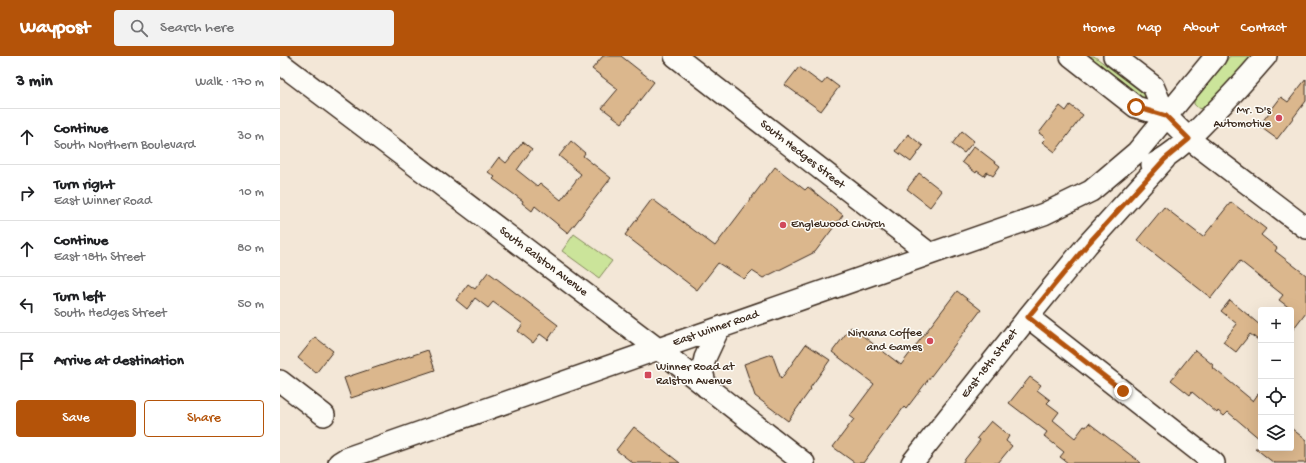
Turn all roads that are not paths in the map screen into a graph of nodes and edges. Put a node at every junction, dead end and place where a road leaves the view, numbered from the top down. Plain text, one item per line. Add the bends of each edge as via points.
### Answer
1 (675, 56) edge
2 (1071, 56) edge
3 (1114, 56) edge
4 (1216, 56) edge
5 (1266, 56) edge
6 (280, 63) edge
7 (1166, 116) junction
8 (1189, 139) junction
9 (1165, 159) junction
10 (1091, 190) junction
11 (1306, 228) edge
12 (930, 254) junction
13 (1028, 317) junction
14 (719, 328) junction
15 (658, 349) junction
16 (280, 381) edge
17 (706, 387) junction
18 (324, 415) dead end
19 (339, 463) edge
20 (804, 463) edge
21 (912, 463) edge
22 (1214, 463) edge

1 - 12 street, South Hedges Street
2 - 7 street via 1136,107
3 - 7 street via 1153,86
4 - 7 street, East Winner Road
5 - 8 street, East Winner Road via 1240,87
6 - 15 street, South Ralston Avenue
7 - 8 street
7 - 10 street, East Winner Road via 1137,152
8 - 9 street, East Winner Road
8 - 11 street
9 - 10 street, East Winner Road via 1105,189
9 - 13 street, East 18th Street via 1087,245
10 - 12 street, East Winner Road via 1044,214
12 - 14 street, East Winner Road
13 - 21 street, East 18th Street
13 - 22 street
14 - 15 street, East Winner Road
14 - 17 street via 702,371
15 - 17 street, South Ralston Avenue
15 - 19 street, East Winner Road via 347,458
16 - 18 street
17 - 20 street, South Ralston Avenue

